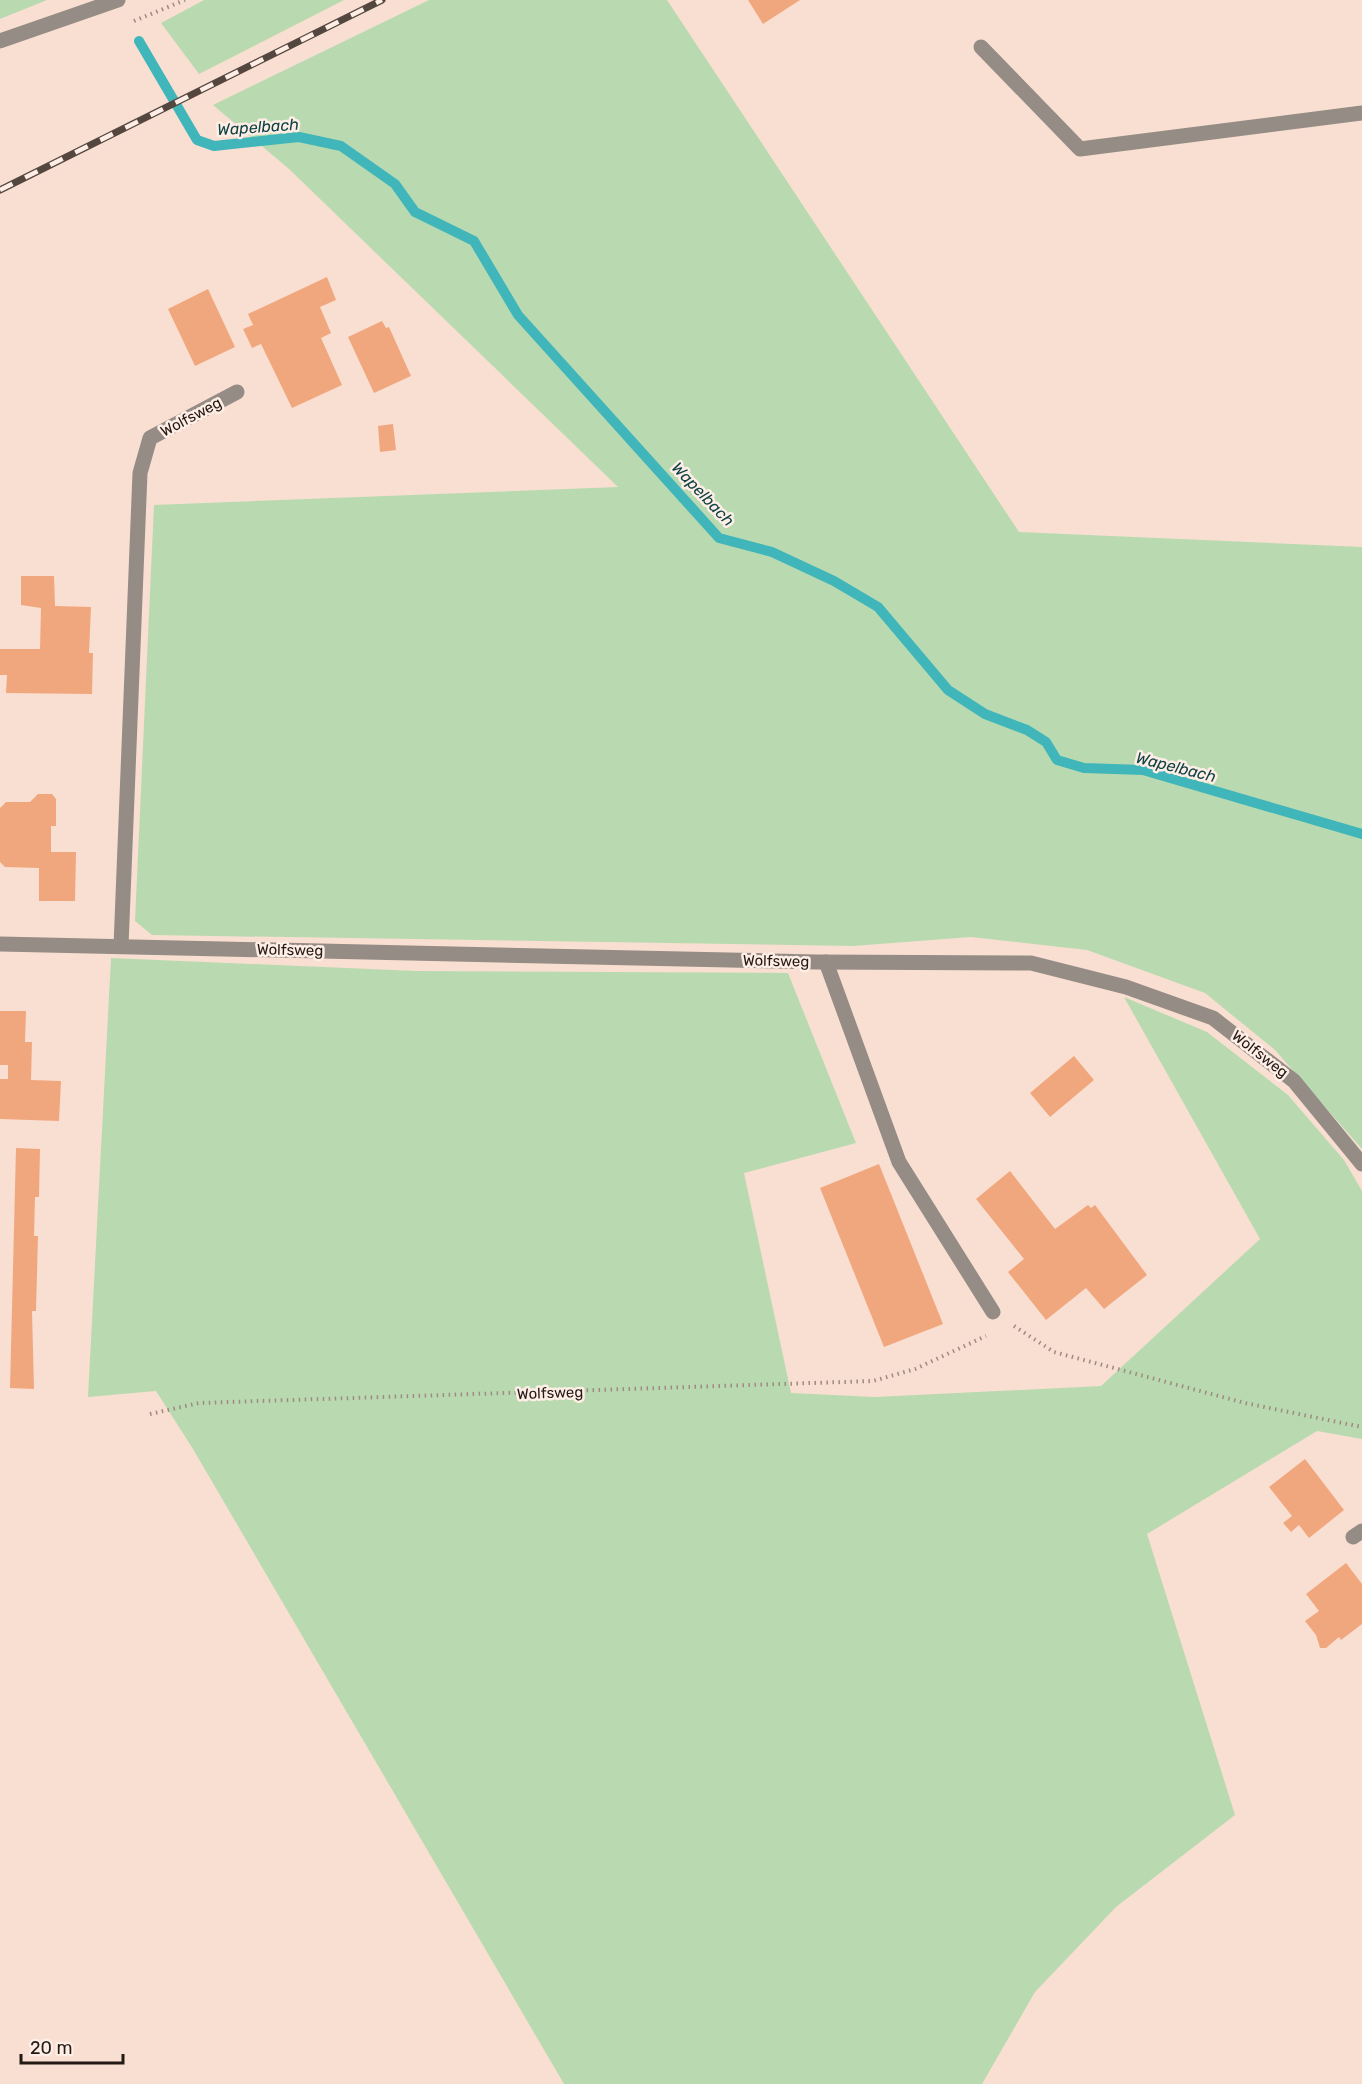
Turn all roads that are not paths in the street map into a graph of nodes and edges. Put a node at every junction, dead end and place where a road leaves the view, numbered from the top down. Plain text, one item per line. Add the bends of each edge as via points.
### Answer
1 (118, 0) edge
2 (0, 41) edge
3 (981, 47) dead end
4 (1362, 113) edge
5 (237, 392) dead end
6 (0, 944) edge
7 (121, 946) junction
8 (826, 962) junction
9 (1362, 1164) edge
10 (993, 1312) road end

1 - 2 street
3 - 4 street via 1080,149
5 - 7 street, Wolfsweg via 150,438 140,473
6 - 7 street, Wolfsweg
7 - 8 street, Wolfsweg
8 - 9 street, Wolfsweg via 1031,963 1126,987 1213,1018 1294,1081
8 - 10 street via 899,1162

